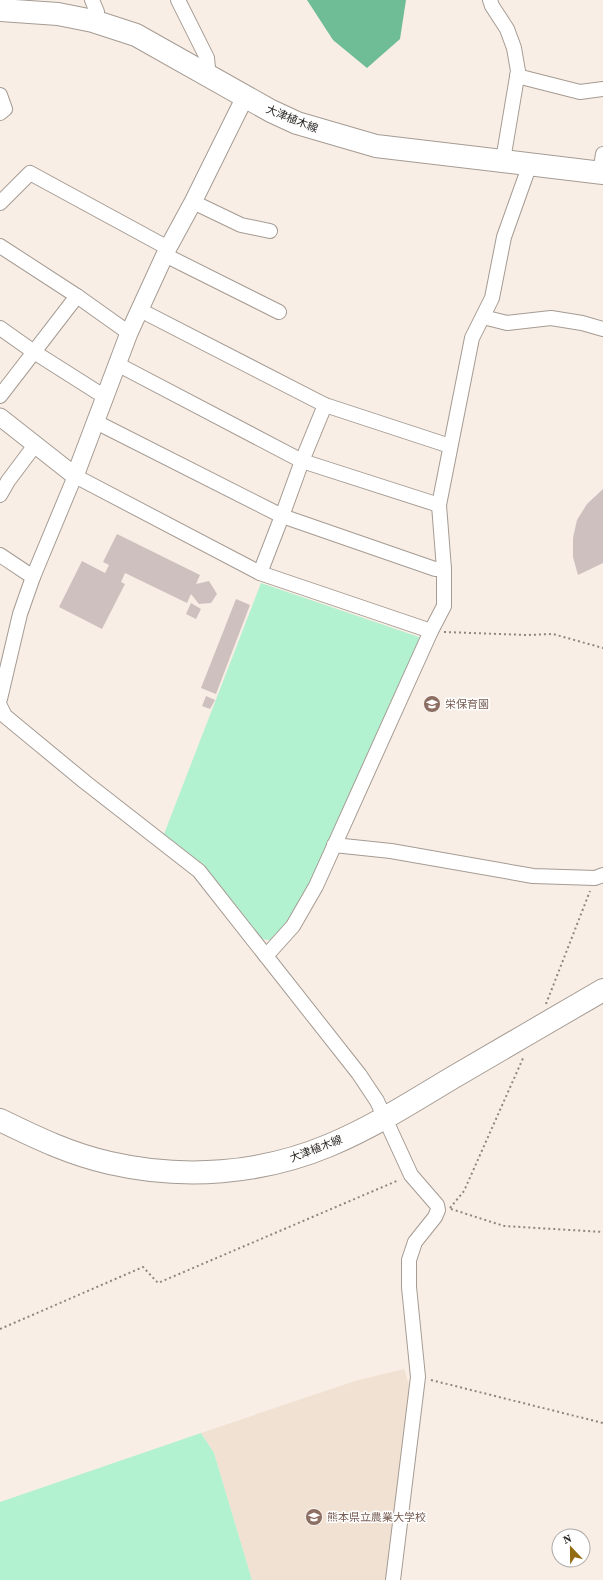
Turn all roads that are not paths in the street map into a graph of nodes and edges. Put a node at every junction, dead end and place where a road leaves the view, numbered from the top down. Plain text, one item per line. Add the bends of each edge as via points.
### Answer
1 (92, 0) edge
2 (178, 0) edge
3 (490, 0) edge
4 (0, 10) edge
5 (97, 22) junction
6 (517, 76) junction
7 (209, 77) junction
8 (603, 89) edge
9 (0, 95) edge
10 (244, 97) junction
11 (0, 113) edge
12 (503, 160) junction
13 (530, 164) junction
14 (602, 167) edge
15 (193, 202) junction
16 (0, 203) edge
17 (270, 231) dead end
18 (0, 246) edge
19 (166, 251) junction
20 (77, 296) junction
21 (140, 310) junction
22 (279, 312) dead end
23 (483, 317) junction
24 (0, 328) edge
25 (603, 330) edge
26 (129, 333) junction
27 (34, 352) junction
28 (117, 364) junction
29 (0, 396) edge
30 (105, 397) junction
31 (324, 405) junction
32 (0, 417) edge
33 (96, 422) junction
34 (35, 445) junction
35 (450, 446) junction
36 (302, 460) junction
37 (75, 476) junction
38 (0, 495) edge
39 (439, 505) junction
40 (282, 516) junction
41 (0, 555) edge
42 (444, 569) junction
43 (260, 573) junction
44 (32, 577) junction
45 (431, 631) junction
46 (5, 654) edge
47 (0, 699) edge
48 (0, 706) edge
49 (334, 845) junction
50 (603, 875) edge
51 (266, 956) junction
52 (603, 990) edge
53 (385, 1118) junction
54 (0, 1120) edge
55 (394, 1580) edge

1 - 5 street via 97,12
2 - 7 street via 207,58
3 - 6 street via 507,29 514,48
4 - 5 main road, 大津植木線 via 58,14
5 - 7 main road, 大津植木線 via 136,35
6 - 8 street via 580,92
6 - 12 street
7 - 10 main road, 大津植木線
9 - 11 street via 5,109
10 - 12 main road, 大津植木線 via 297,122 376,146
10 - 15 street
12 - 13 main road, 大津植木線
13 - 14 main road, 大津植木線
13 - 23 street via 504,237 492,298
15 - 17 street via 241,225
15 - 19 street
16 - 19 street via 30,173
18 - 20 street
19 - 21 street
19 - 22 street
20 - 26 street
20 - 27 street
21 - 26 street
21 - 31 street
23 - 25 street via 507,324 551,318 582,323
23 - 35 street via 472,338
24 - 27 street
26 - 28 street
27 - 29 street
27 - 30 street
28 - 30 street
28 - 36 street
30 - 33 street
31 - 35 street
31 - 36 street
32 - 34 street
33 - 37 street
33 - 40 street
34 - 37 street
34 - 38 street
35 - 39 street
36 - 39 street
36 - 40 street
37 - 43 street
37 - 44 street
39 - 42 street
40 - 42 street via 435,569
40 - 43 street
41 - 44 street
42 - 45 street via 444,606
43 - 45 street
44 - 46 street
45 - 49 street
46 - 47 street
48 - 51 street via 5,716 199,871
49 - 50 street via 391,851 533,876 595,878
49 - 51 street via 316,886 293,926
51 - 53 street via 359,1074
52 - 53 main road, 大津植木線
53 - 54 main road, 大津植木線 via 332,1144 289,1159 243,1169 187,1173 141,1169 83,1156 56,1147
53 - 55 street via 411,1175 438,1210 414,1242 409,1260 409,1287 418,1377

